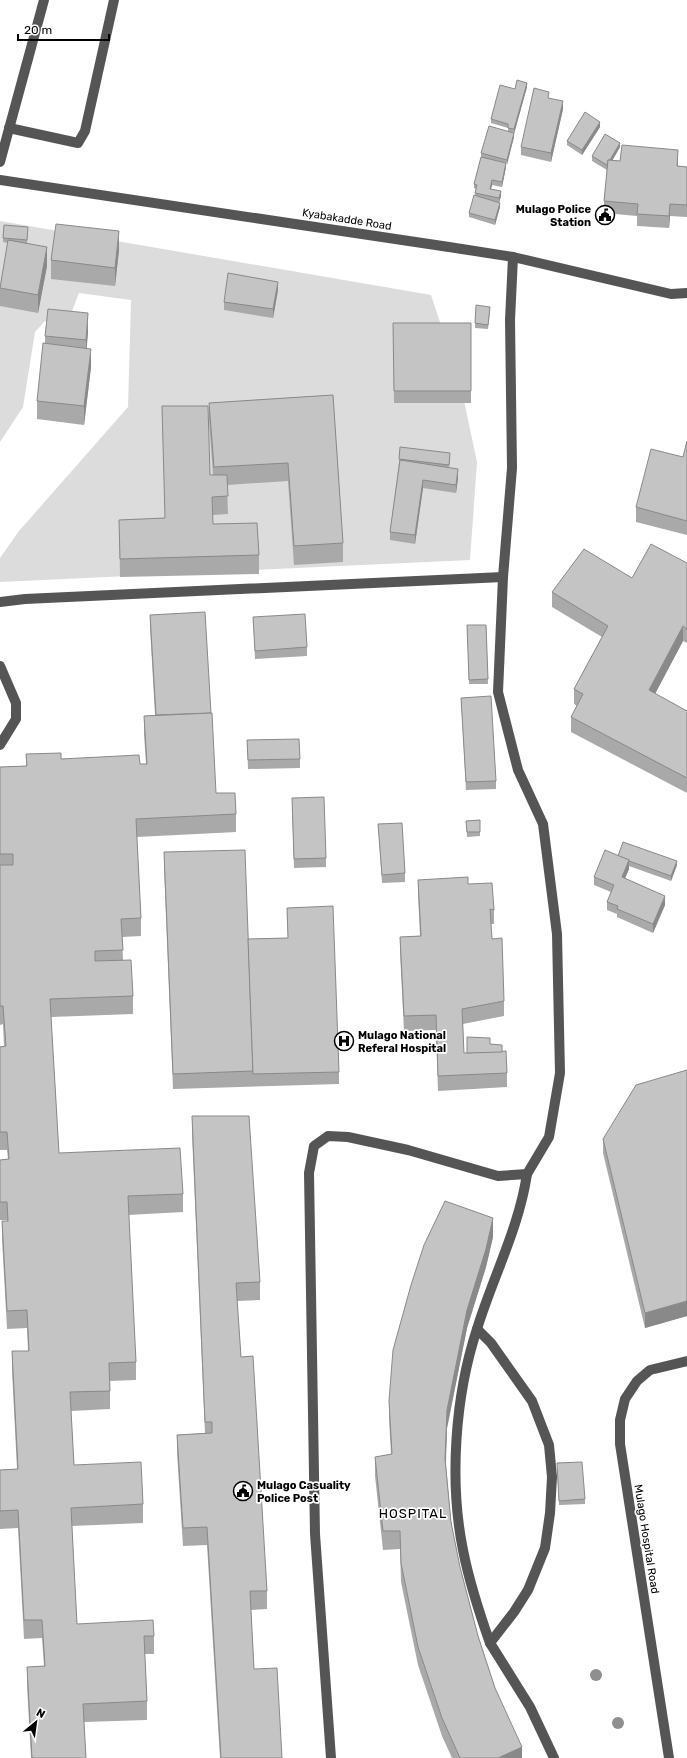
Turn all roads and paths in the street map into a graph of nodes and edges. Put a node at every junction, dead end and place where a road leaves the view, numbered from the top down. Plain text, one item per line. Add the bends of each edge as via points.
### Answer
1 (44, 0) edge
2 (114, 0) edge
3 (9, 128) junction
4 (0, 162) edge
5 (0, 180) edge
6 (513, 257) junction
7 (687, 293) edge
8 (502, 577) junction
9 (0, 602) edge
10 (0, 666) edge
11 (0, 744) edge
12 (527, 1174) junction
13 (477, 1329) junction
14 (687, 1361) edge
15 (490, 1643) junction
16 (331, 1758) edge
17 (554, 1758) edge
18 (669, 1758) edge

1 - 3 lane
2 - 3 lane via 85,131 78,143
3 - 4 lane
5 - 6 lane, Kyabakadde Road
6 - 7 lane, Kyabakadde Road via 671,294
6 - 8 lane via 510,320 512,468
8 - 9 lane
8 - 12 lane via 498,692 518,770 543,824 557,934 560,1073 549,1137
10 - 11 lane via 16,703 16,719
12 - 13 lane via 515,1225
12 - 16 lane via 498,1176 408,1150 348,1137 328,1136 314,1146 309,1173 315,1534
13 - 15 lane via 461,1400 454,1462 462,1549 474,1597
13 - 15 lane via 491,1343 532,1401 549,1445 552,1477 545,1548 528,1590
14 - 18 lane, Mulago Hospital Road via 650,1370 637,1381 625,1399 620,1420 620,1444
15 - 17 lane via 530,1707

